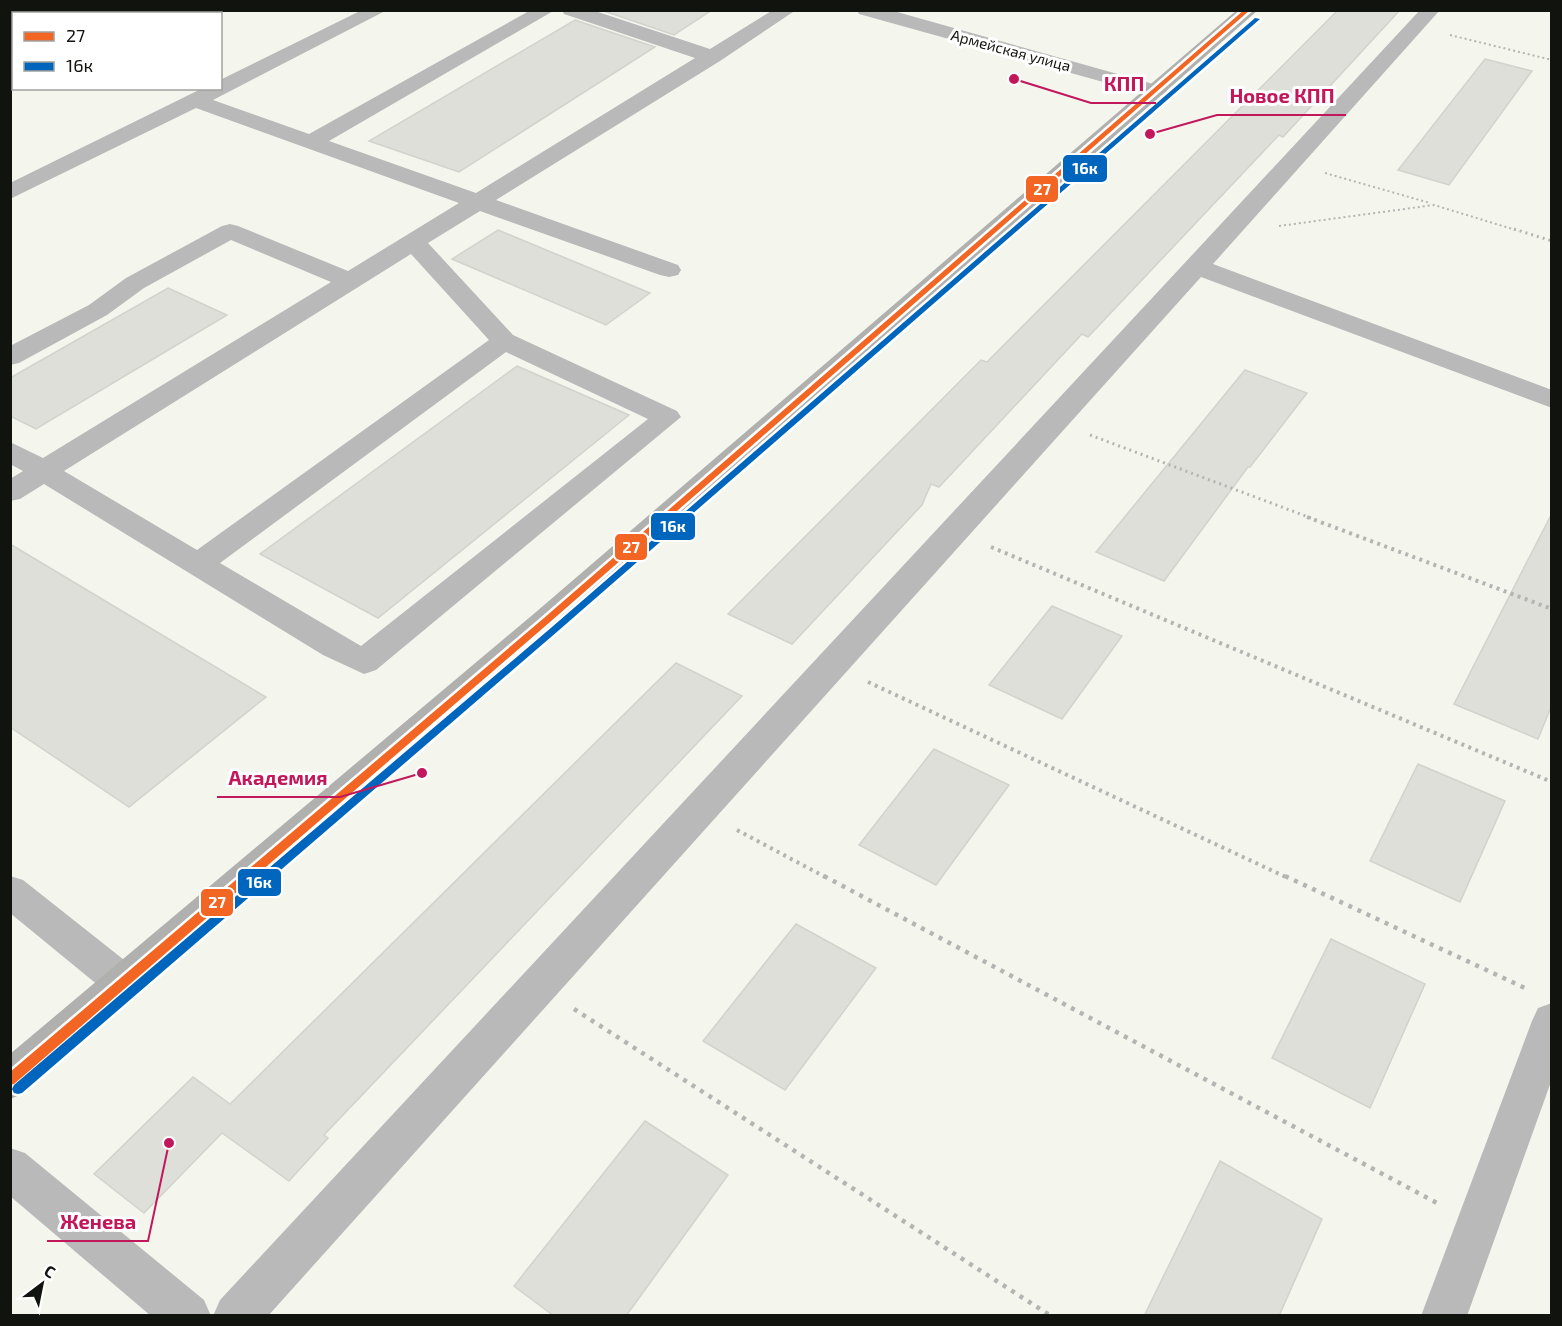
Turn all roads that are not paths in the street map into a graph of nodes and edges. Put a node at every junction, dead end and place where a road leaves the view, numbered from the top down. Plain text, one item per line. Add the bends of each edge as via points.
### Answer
1 (378, 10) edge
2 (546, 10) edge
3 (572, 10) edge
4 (787, 10) edge
5 (866, 10) edge
6 (1249, 10) edge
7 (1424, 18) edge
8 (713, 57) junction
9 (222, 88) edge
10 (218, 90) edge
11 (1156, 91) junction
12 (196, 101) junction
13 (311, 142) junction
14 (10, 192) edge
15 (480, 201) junction
16 (414, 242) junction
17 (1197, 267) junction
18 (669, 270) dead end
19 (351, 281) junction
20 (504, 341) junction
21 (10, 357) edge
22 (1551, 400) edge
23 (10, 451) edge
24 (44, 471) junction
25 (10, 492) edge
26 (198, 564) junction
27 (10, 891) edge
28 (124, 983) junction
29 (1541, 1006) edge
30 (10, 1080) edge
31 (10, 1168) edge
32 (188, 1316) edge
33 (236, 1316) edge
34 (1444, 1316) edge

1 - 9 street
2 - 13 street
3 - 8 street
4 - 8 street
5 - 11 street, Армейская улица
6 - 11 main road
7 - 17 street
8 - 15 street
10 - 12 street
11 - 28 main road
12 - 13 street
12 - 14 street
13 - 15 street
15 - 16 street
15 - 18 street
16 - 19 street
16 - 20 street
17 - 22 street
17 - 33 street
19 - 21 street via 230,231
19 - 24 street
20 - 26 street
20 - 26 street via 667,417 364,662
23 - 24 street
24 - 25 street
24 - 26 street
27 - 28 street
28 - 30 main road
29 - 34 street via 1477,1225
31 - 32 street

